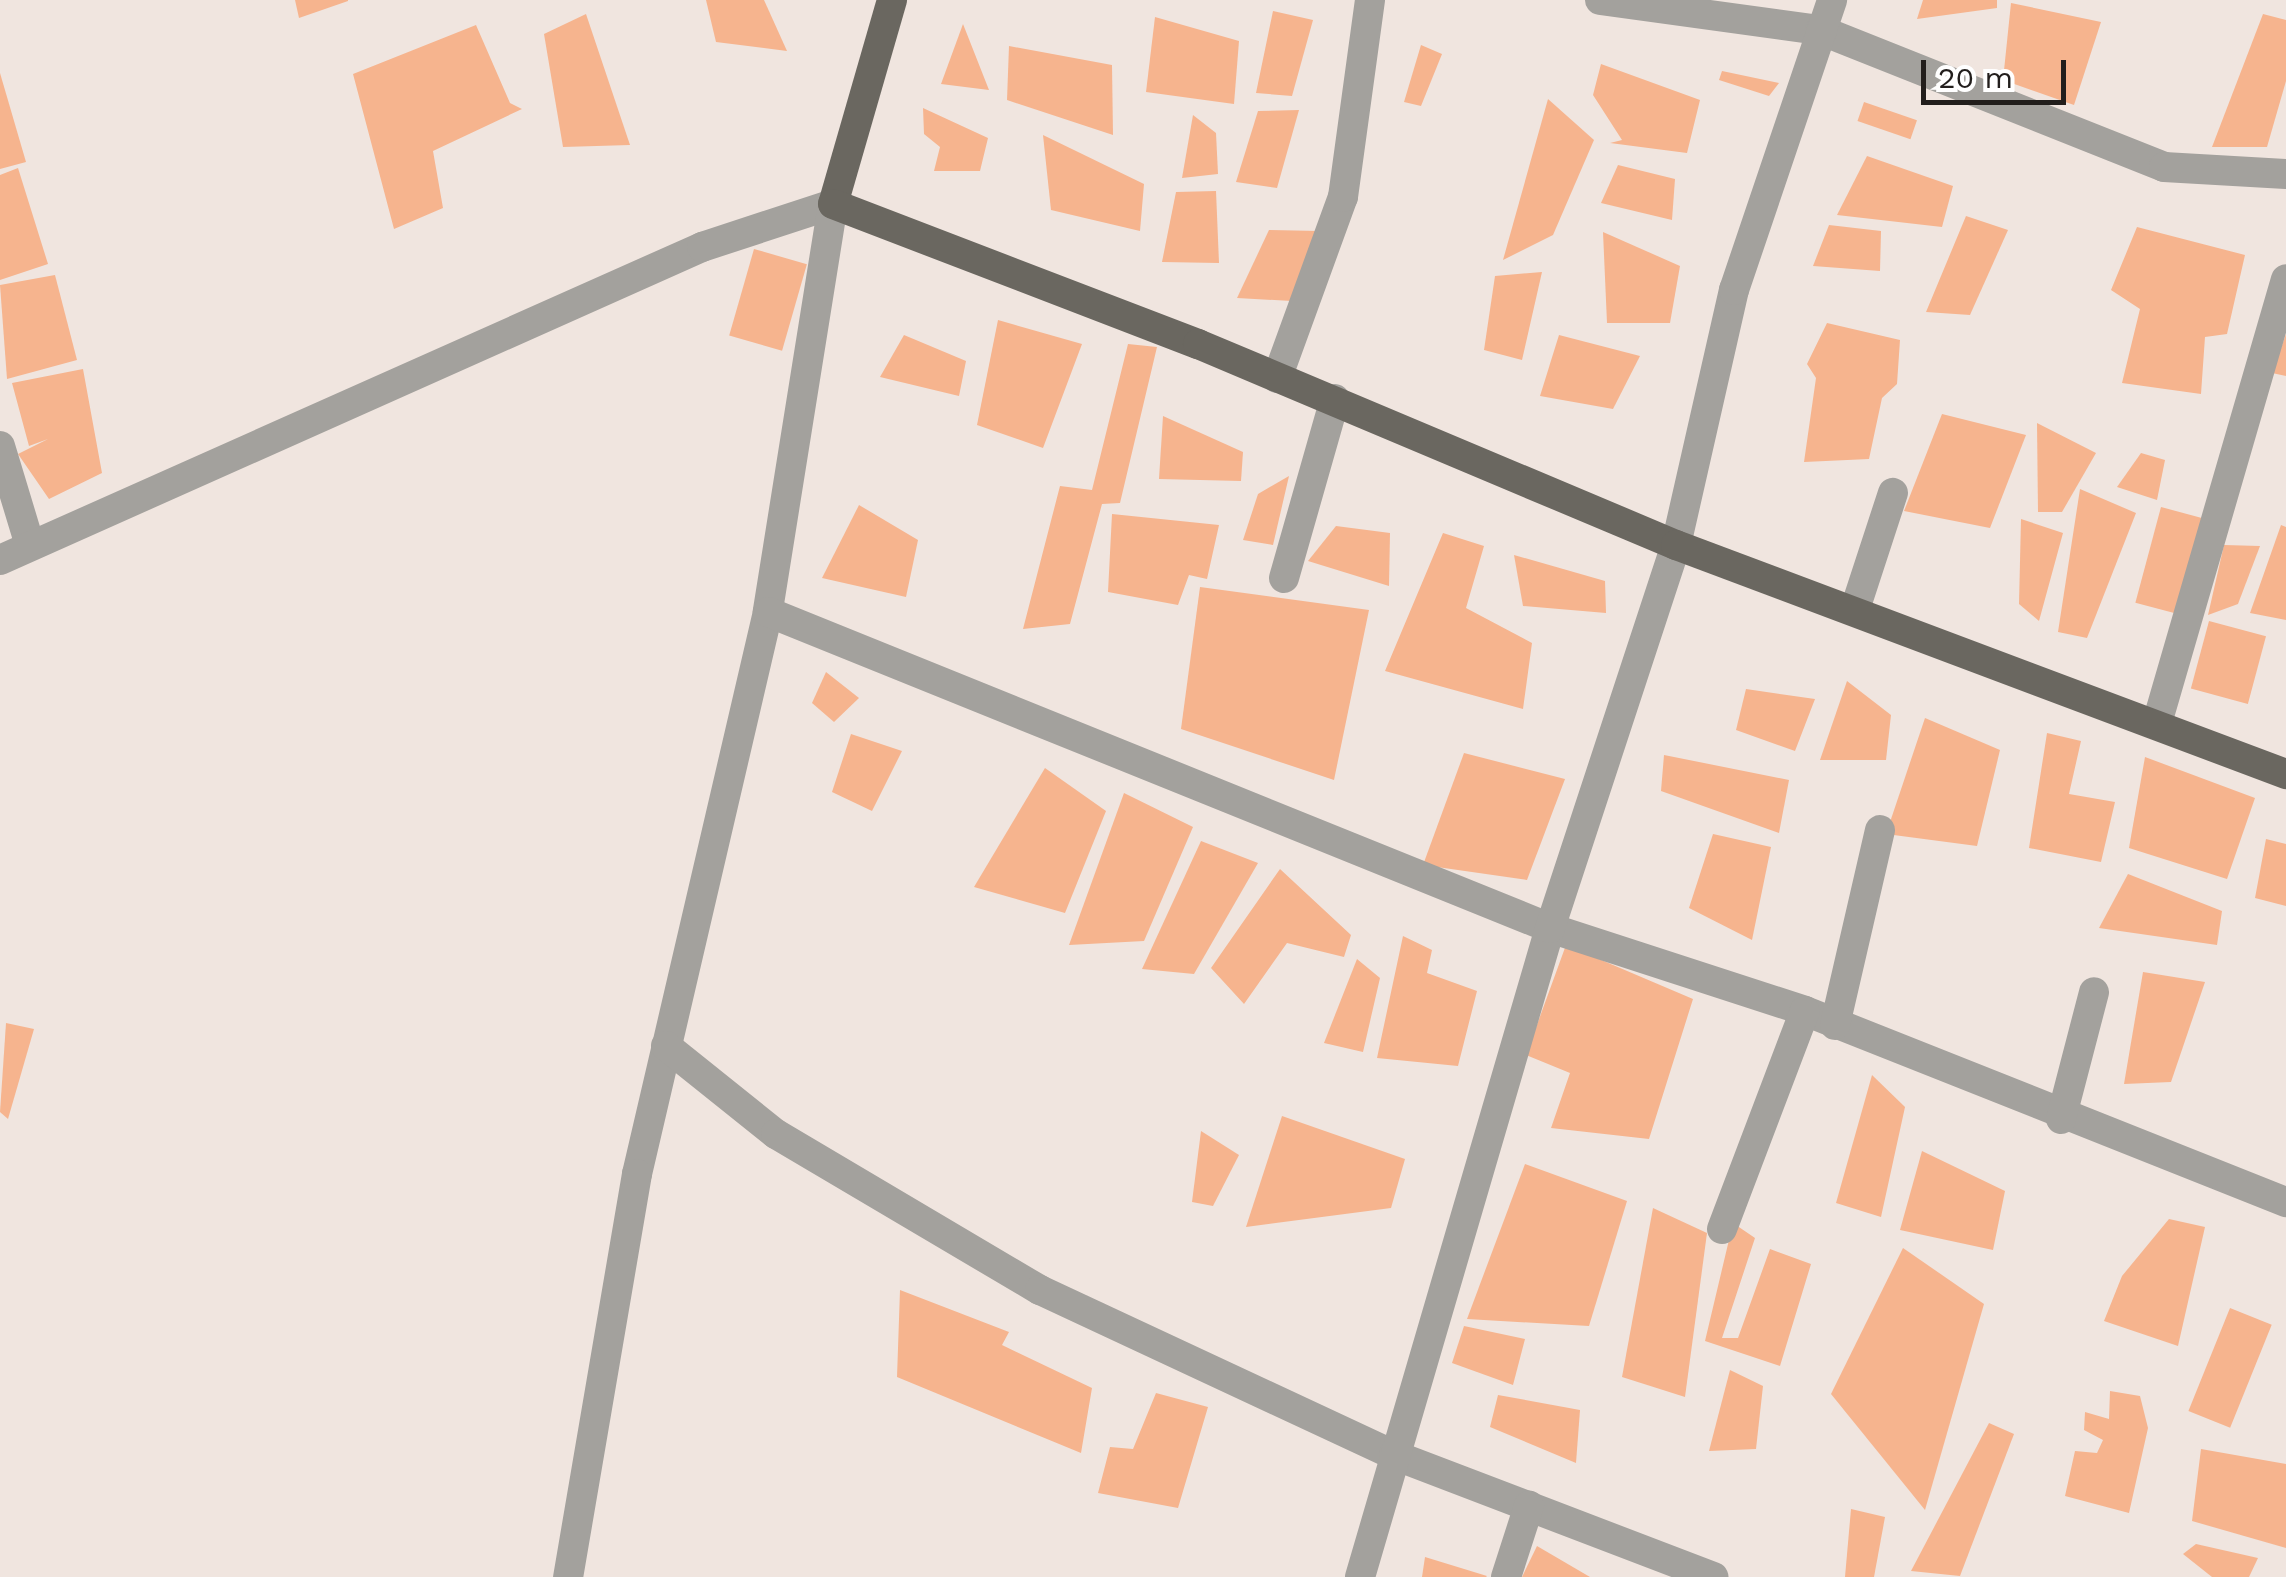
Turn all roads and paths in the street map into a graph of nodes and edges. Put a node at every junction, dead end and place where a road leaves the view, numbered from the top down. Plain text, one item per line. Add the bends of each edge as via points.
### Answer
1 (892, 0) edge
2 (1370, 0) edge
3 (1600, 0) edge
4 (1832, 0) edge
5 (1820, 30) junction
6 (2286, 174) edge
7 (833, 204) junction
8 (2286, 280) edge
9 (1278, 378) junction
10 (1334, 399) junction
11 (0, 446) edge
12 (1893, 493) dead end
13 (30, 542) junction
14 (1676, 545) junction
15 (0, 560) edge
16 (1284, 578) dead end
17 (1856, 606) junction
18 (768, 612) junction
19 (2157, 723) junction
20 (2286, 774) edge
21 (1880, 830) dead end
22 (1550, 928) junction
23 (2094, 992) dead end
24 (1804, 1012) junction
25 (1835, 1025) junction
26 (666, 1046) junction
27 (2061, 1119) junction
28 (2286, 1202) edge
29 (1722, 1229) dead end
30 (1394, 1456) junction
31 (1529, 1506) junction
32 (568, 1577) edge
33 (1360, 1577) edge
34 (1506, 1577) edge
35 (1714, 1577) edge

1 - 7 main road
2 - 9 street via 1343,197
3 - 5 street
4 - 5 street
5 - 6 street via 2164,168
5 - 14 street via 1734,290
7 - 9 main road
7 - 13 street via 702,247 396,390
7 - 18 street
8 - 19 street
9 - 10 main road
10 - 14 main road
10 - 16 street
11 - 13 street
12 - 17 street
13 - 15 street
14 - 17 main road
14 - 22 street
17 - 19 main road
18 - 22 street
18 - 26 street
19 - 20 main road
21 - 25 street
22 - 24 street
22 - 30 street
23 - 27 street
24 - 25 street
24 - 29 street
25 - 27 street
26 - 30 street via 776,1134 941,1236
26 - 32 street via 600,1366
27 - 28 street
30 - 31 street
30 - 33 street
31 - 34 street
31 - 35 street

